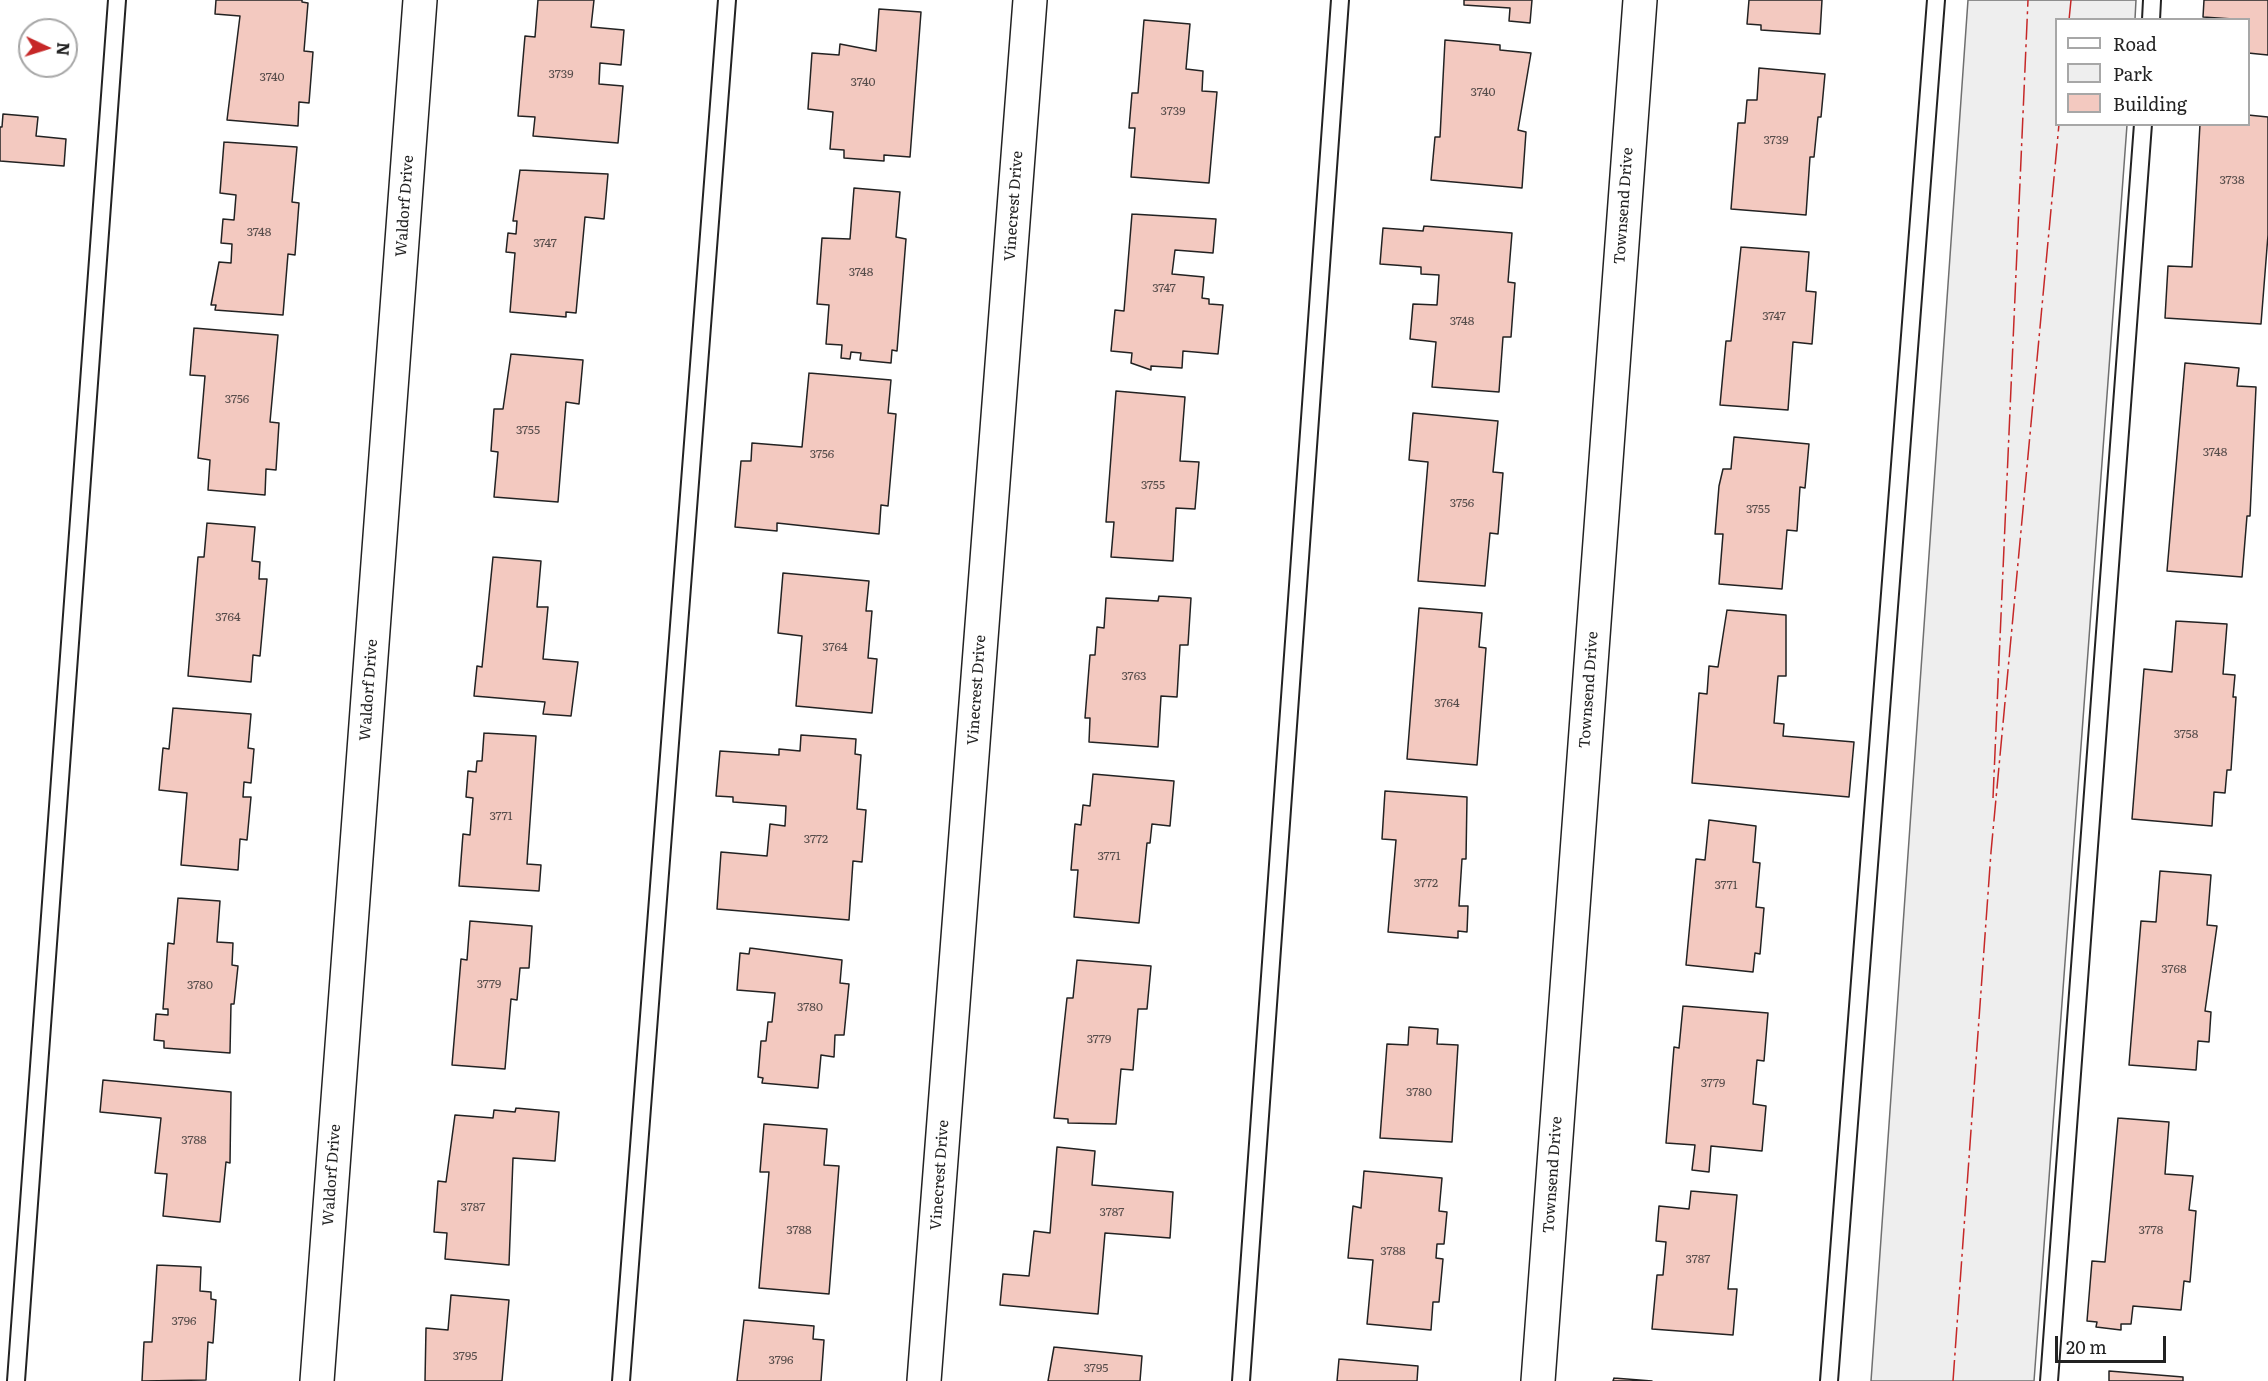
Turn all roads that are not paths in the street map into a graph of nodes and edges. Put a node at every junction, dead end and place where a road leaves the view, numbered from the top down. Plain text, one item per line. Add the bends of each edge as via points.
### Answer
1 (117, 0) edge
2 (420, 0) edge
3 (727, 0) edge
4 (1030, 0) edge
5 (1340, 0) edge
6 (1640, 0) edge
7 (1936, 0) edge
8 (2152, 0) edge
9 (2151, 18) edge
10 (2143, 126) edge
11 (16, 1381) edge
12 (317, 1381) edge
13 (621, 1381) edge
14 (924, 1381) edge
15 (1240, 1381) edge
16 (1538, 1381) edge
17 (1829, 1381) edge
18 (2049, 1381) edge

1 - 11 lane
2 - 12 street, Waldorf Drive
3 - 13 lane
4 - 14 street, Vinecrest Drive
5 - 15 lane
6 - 16 street, Townsend Drive
7 - 17 lane
8 - 9 lane
10 - 18 lane

